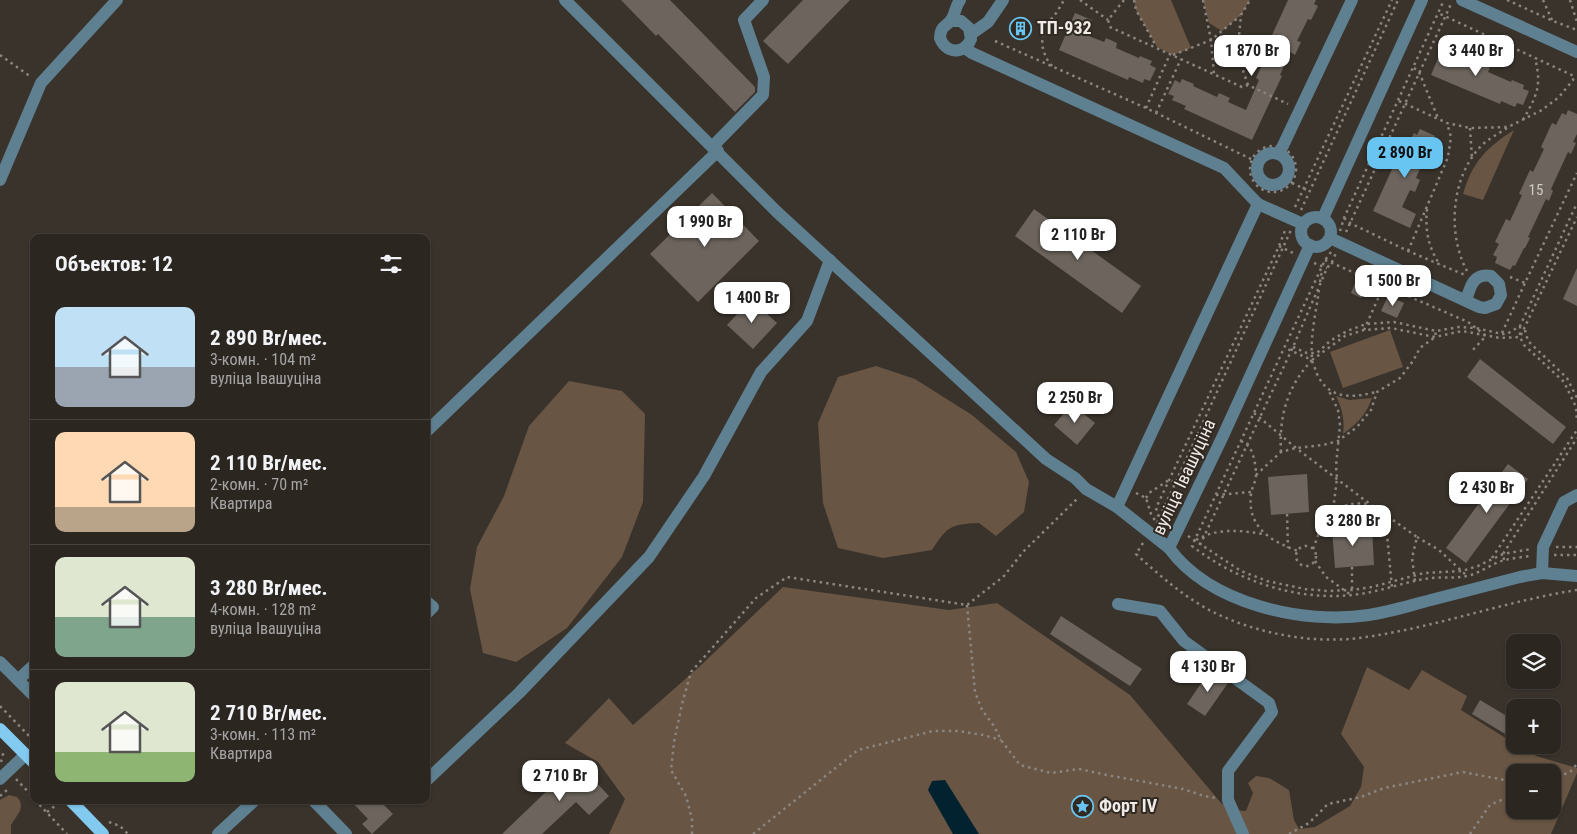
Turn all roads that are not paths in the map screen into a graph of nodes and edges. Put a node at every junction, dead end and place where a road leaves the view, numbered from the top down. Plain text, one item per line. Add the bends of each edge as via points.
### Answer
1 (117, 0) edge
2 (565, 0) edge
3 (763, 0) edge
4 (960, 0) edge
5 (1004, 0) edge
6 (1352, 0) edge
7 (1422, 0) edge
8 (1462, 0) edge
9 (951, 21) junction
10 (971, 34) junction
11 (965, 48) junction
12 (1577, 52) edge
13 (715, 149) junction
14 (1280, 151) road end
15 (0, 180) edge
16 (1258, 204) junction
17 (1323, 218) junction
18 (1296, 221) junction
19 (1336, 241) junction
20 (1310, 245) junction
21 (830, 260) junction
22 (1466, 301) dead end
23 (430, 428) edge
24 (1577, 495) edge
25 (1117, 507) junction
26 (1169, 548) junction
27 (1542, 573) junction
28 (1577, 576) edge
29 (1118, 604) dead end
30 (0, 662) edge
31 (30, 669) edge
32 (18, 680) junction
33 (30, 692) edge
34 (0, 729) edge
35 (29, 759) edge
36 (430, 777) edge
37 (0, 779) edge
38 (66, 804) edge
39 (251, 804) edge
40 (317, 804) edge
41 (103, 834) edge
42 (218, 834) edge
43 (346, 834) edge
44 (1243, 834) edge

1 - 15 street via 41,84
2 - 13 street
3 - 13 street via 744,20 764,77 763,95
4 - 9 street
5 - 10 street via 988,22
6 - 14 street
7 - 17 street
8 - 12 street
9 - 10 street via 966,24
9 - 11 street via 940,32 942,43 950,50
10 - 11 street
11 - 16 street via 1224,168
13 - 21 street
13 - 23 street
16 - 18 street
16 - 25 street
17 - 18 street via 1317,216
17 - 19 street via 1331,226
18 - 20 street via 1302,237
19 - 20 street via 1316,247
19 - 22 street
20 - 26 street, вуліца Івашуціна
21 - 25 street via 1046,459 1075,478 1086,490
21 - 36 street via 807,321 761,372 704,476 649,557 519,693
24 - 27 street via 1564,502 1543,551
25 - 26 street via 1153,528
26 - 27 street, вуліца Івашуціна via 1187,568 1222,591 1256,605 1333,617 1369,615
27 - 28 street, вуліца Івашуціна
29 - 44 street via 1160,610 1184,641 1269,703 1272,712 1228,771 1228,800
30 - 32 street
31 - 32 street
32 - 33 street
34 - 35 main road
35 - 37 street
38 - 41 main road
39 - 42 street
40 - 43 street

